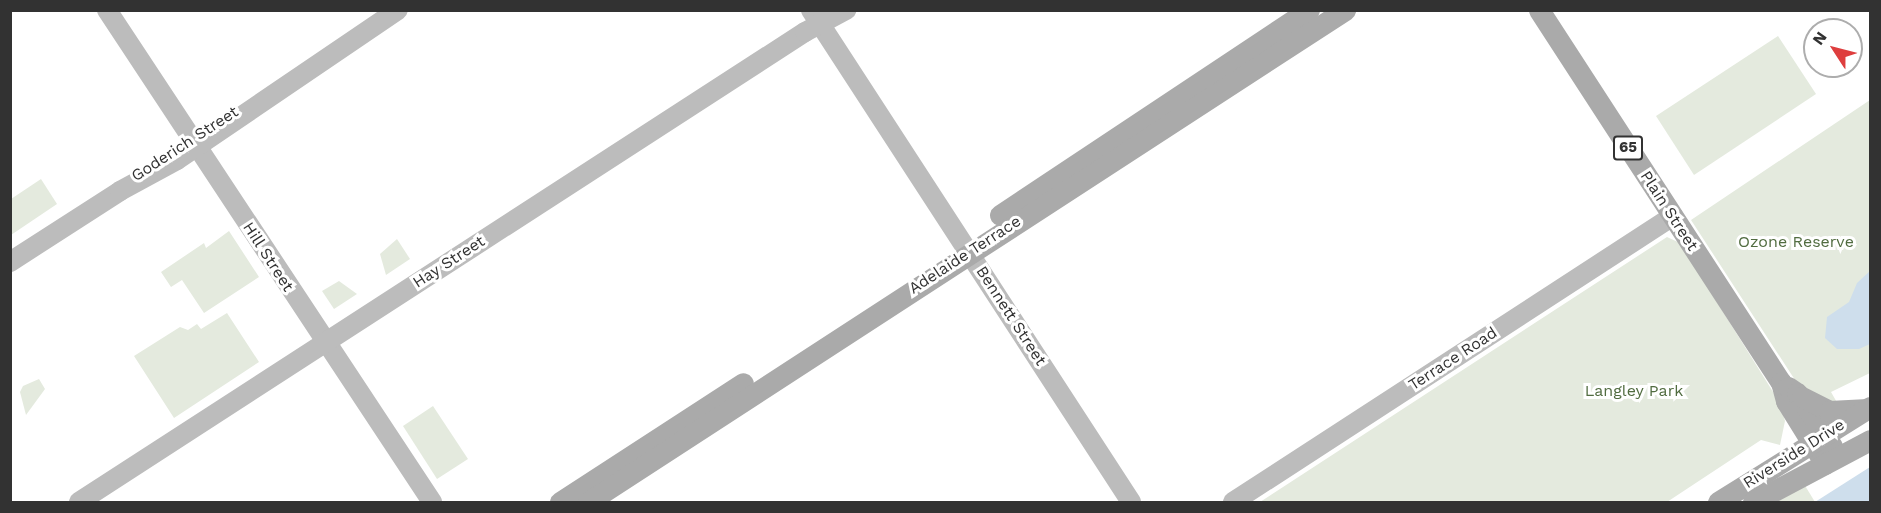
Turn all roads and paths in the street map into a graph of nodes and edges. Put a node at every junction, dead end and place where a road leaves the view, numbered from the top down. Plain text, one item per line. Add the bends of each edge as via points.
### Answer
1 (106, 10) edge
2 (398, 10) edge
3 (846, 10) edge
4 (1309, 10) edge
5 (1345, 10) edge
6 (1539, 10) edge
7 (820, 14) edge
8 (193, 143) junction
9 (1673, 216) junction
10 (965, 246) junction
11 (10, 262) edge
12 (323, 344) junction
13 (1788, 392) junction
14 (1870, 408) edge
15 (1818, 439) junction
16 (1870, 440) edge
17 (1833, 460) junction
18 (1775, 466) junction
19 (79, 502) edge
20 (432, 502) edge
21 (560, 502) edge
22 (588, 502) edge
23 (1131, 502) edge
24 (1233, 502) edge
25 (1718, 502) edge
26 (1753, 502) edge

1 - 8 main road, Hill Street
2 - 8 main road, Goderich Street via 255,105 239,106
3 - 7 main road, Hay Street
4 - 10 main road, Adelaide Terrace
5 - 10 main road, Adelaide Terrace
6 - 9 main road, Plain Street / 65
7 - 10 main road, Bennett Street
7 - 12 main road, Hay Street
8 - 11 main road, Goderich Street
8 - 12 main road, Hill Street
9 - 13 main road, Plain Street / 65
9 - 24 main road, Terrace Road
10 - 21 main road, Adelaide Terrace
10 - 22 main road, Adelaide Terrace
10 - 23 main road, Bennett Street
12 - 19 main road, Hay Street
12 - 20 main road, Hill Street
13 - 14 main road via 1829,411
13 - 15 main road, Plain Street / 65
13 - 18 main road via 1791,429
14 - 15 main road, Riverside Drive
15 - 17 main road, Plain Street / 65
15 - 18 main road, Riverside Drive
16 - 17 main road, Riverside Drive
17 - 26 main road, Riverside Drive
18 - 25 main road, Riverside Drive

